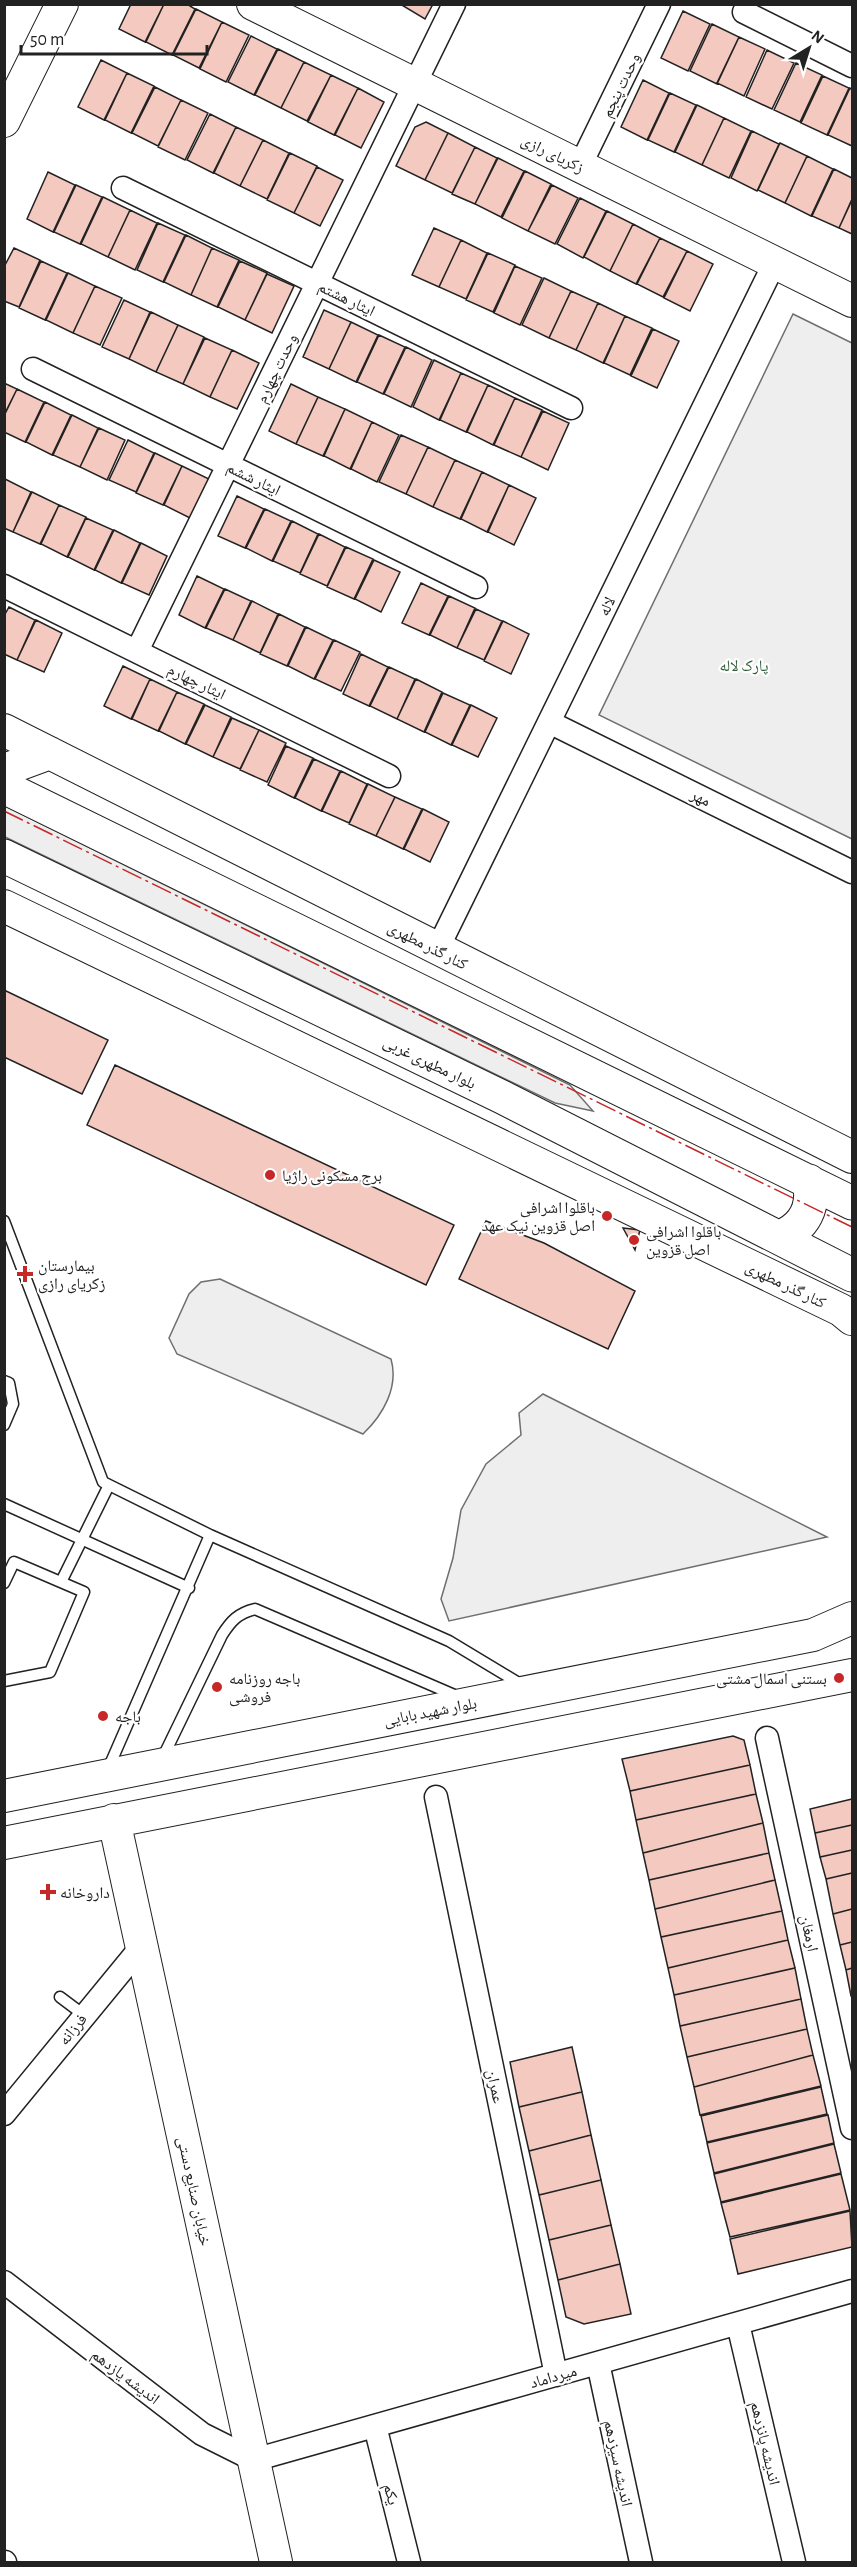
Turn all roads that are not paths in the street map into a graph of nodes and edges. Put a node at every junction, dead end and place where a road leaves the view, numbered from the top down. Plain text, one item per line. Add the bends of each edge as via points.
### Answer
1 (62, 4) edge
2 (254, 4) edge
3 (454, 4) edge
4 (659, 4) edge
5 (744, 12) dead end
6 (852, 66) edge
7 (415, 84) junction
8 (4, 121) edge
9 (580, 166) junction
10 (123, 188) dead end
11 (775, 262) junction
12 (318, 283) junction
13 (852, 301) edge
14 (33, 369) dead end
15 (571, 408) dead end
16 (228, 465) junction
17 (4, 586) edge
18 (476, 587) dead end
19 (137, 651) junction
20 (549, 722) junction
21 (4, 730) edge
22 (50, 753) junction
23 (4, 770) edge
24 (389, 776) dead end
25 (4, 786) edge
26 (4, 856) edge
27 (852, 872) edge
28 (4, 906) edge
29 (437, 950) junction
30 (852, 1157) edge
31 (809, 1181) junction
32 (852, 1203) edge
33 (4, 1221) edge
34 (780, 1237) junction
35 (852, 1275) edge
36 (852, 1319) edge
37 (4, 1381) edge
38 (4, 1425) edge
39 (109, 1485) junction
40 (4, 1504) edge
41 (210, 1535) junction
42 (81, 1539) junction
43 (60, 1582) junction
44 (4, 1583) edge
45 (189, 1588) junction
46 (852, 1618) edge
47 (852, 1675) edge
48 (4, 1680) edge
49 (532, 1691) junction
50 (474, 1702) junction
51 (767, 1738) dead end
52 (160, 1764) junction
53 (106, 1774) junction
54 (4, 1796) edge
55 (436, 1797) dead end
56 (114, 1820) junction
57 (4, 1843) edge
58 (141, 1947) junction
59 (60, 1996) dead end
60 (84, 2015) junction
61 (4, 2114) edge
62 (852, 2128) edge
63 (4, 2282) edge
64 (852, 2291) edge
65 (738, 2324) junction
66 (598, 2363) junction
67 (556, 2375) junction
68 (375, 2426) junction
69 (254, 2460) junction
70 (276, 2562) edge
71 (409, 2562) edge
72 (641, 2562) edge
73 (794, 2562) edge

1 - 8 street
2 - 7 street, زکریای رازی
3 - 7 street, وحدت چهارم
4 - 9 street, وحدت پنجم
5 - 6 street
7 - 9 street, زکریای رازی
7 - 12 street, وحدت چهارم
9 - 11 street, زکریای رازی
10 - 12 street, ایثار هشتم
11 - 13 street, زکریای رازی
11 - 20 street, لاله
12 - 15 street, ایثار هشتم
12 - 16 street, وحدت چهارم
14 - 16 street, ایثار ششم
16 - 18 street, ایثار ششم
16 - 19 street, وحدت چهارم
17 - 19 street, ایثار چهارم
19 - 24 street, ایثار چهارم
20 - 27 street, مهر
20 - 29 street, لاله
21 - 22 street, کنار گذر مطهری
22 - 23 street
22 - 29 street, کنار گذر مطهری
25 - 31 main road
26 - 34 main road, بلوار مطهری غربی via 502,1096
28 - 36 street, کنار گذر مطهری via 841,1310
29 - 30 street, کنار گذر مطهری
31 - 32 main road
31 - 34 main road via 812,1201 805,1220
33 - 39 lane via 103,1482
34 - 35 main road, بلوار مطهری غربی
37 - 38 lane via 9,1383 14,1404
39 - 41 lane
39 - 42 lane
40 - 42 lane
41 - 45 lane
41 - 49 lane via 449,1641
42 - 43 lane
42 - 45 lane
43 - 44 lane via 14,1562
43 - 48 lane via 84,1592 50,1672
45 - 53 lane
46 - 49 street, بلوار شهید بابایی via 813,1635
47 - 56 street
49 - 50 street, بلوار شهید بابایی
50 - 52 street, بلوار شهید بابایی
50 - 52 lane via 255,1609 243,1612 222,1635
51 - 62 street, ارمغان
52 - 53 street, بلوار شهید بابایی
53 - 54 street, بلوار شهید بابایی
55 - 67 street, عمران
56 - 57 street
56 - 58 street, خیابان صنایع دستی
58 - 60 street, فرزانه
58 - 69 street, خیابان صنایع دستی
59 - 60 lane
60 - 61 street, فرزانه
63 - 69 street, اندیشه یازدهم via 202,2434
64 - 65 street, میرداماد
65 - 66 street, میرداماد
65 - 73 street, اندیشه پانزدهم
66 - 67 street, میرداماد
66 - 72 street, اندیشه سیزدهم
67 - 68 street, میرداماد
68 - 69 street, میرداماد
68 - 71 street, یکم
69 - 70 street, خیابان صنایع دستی

